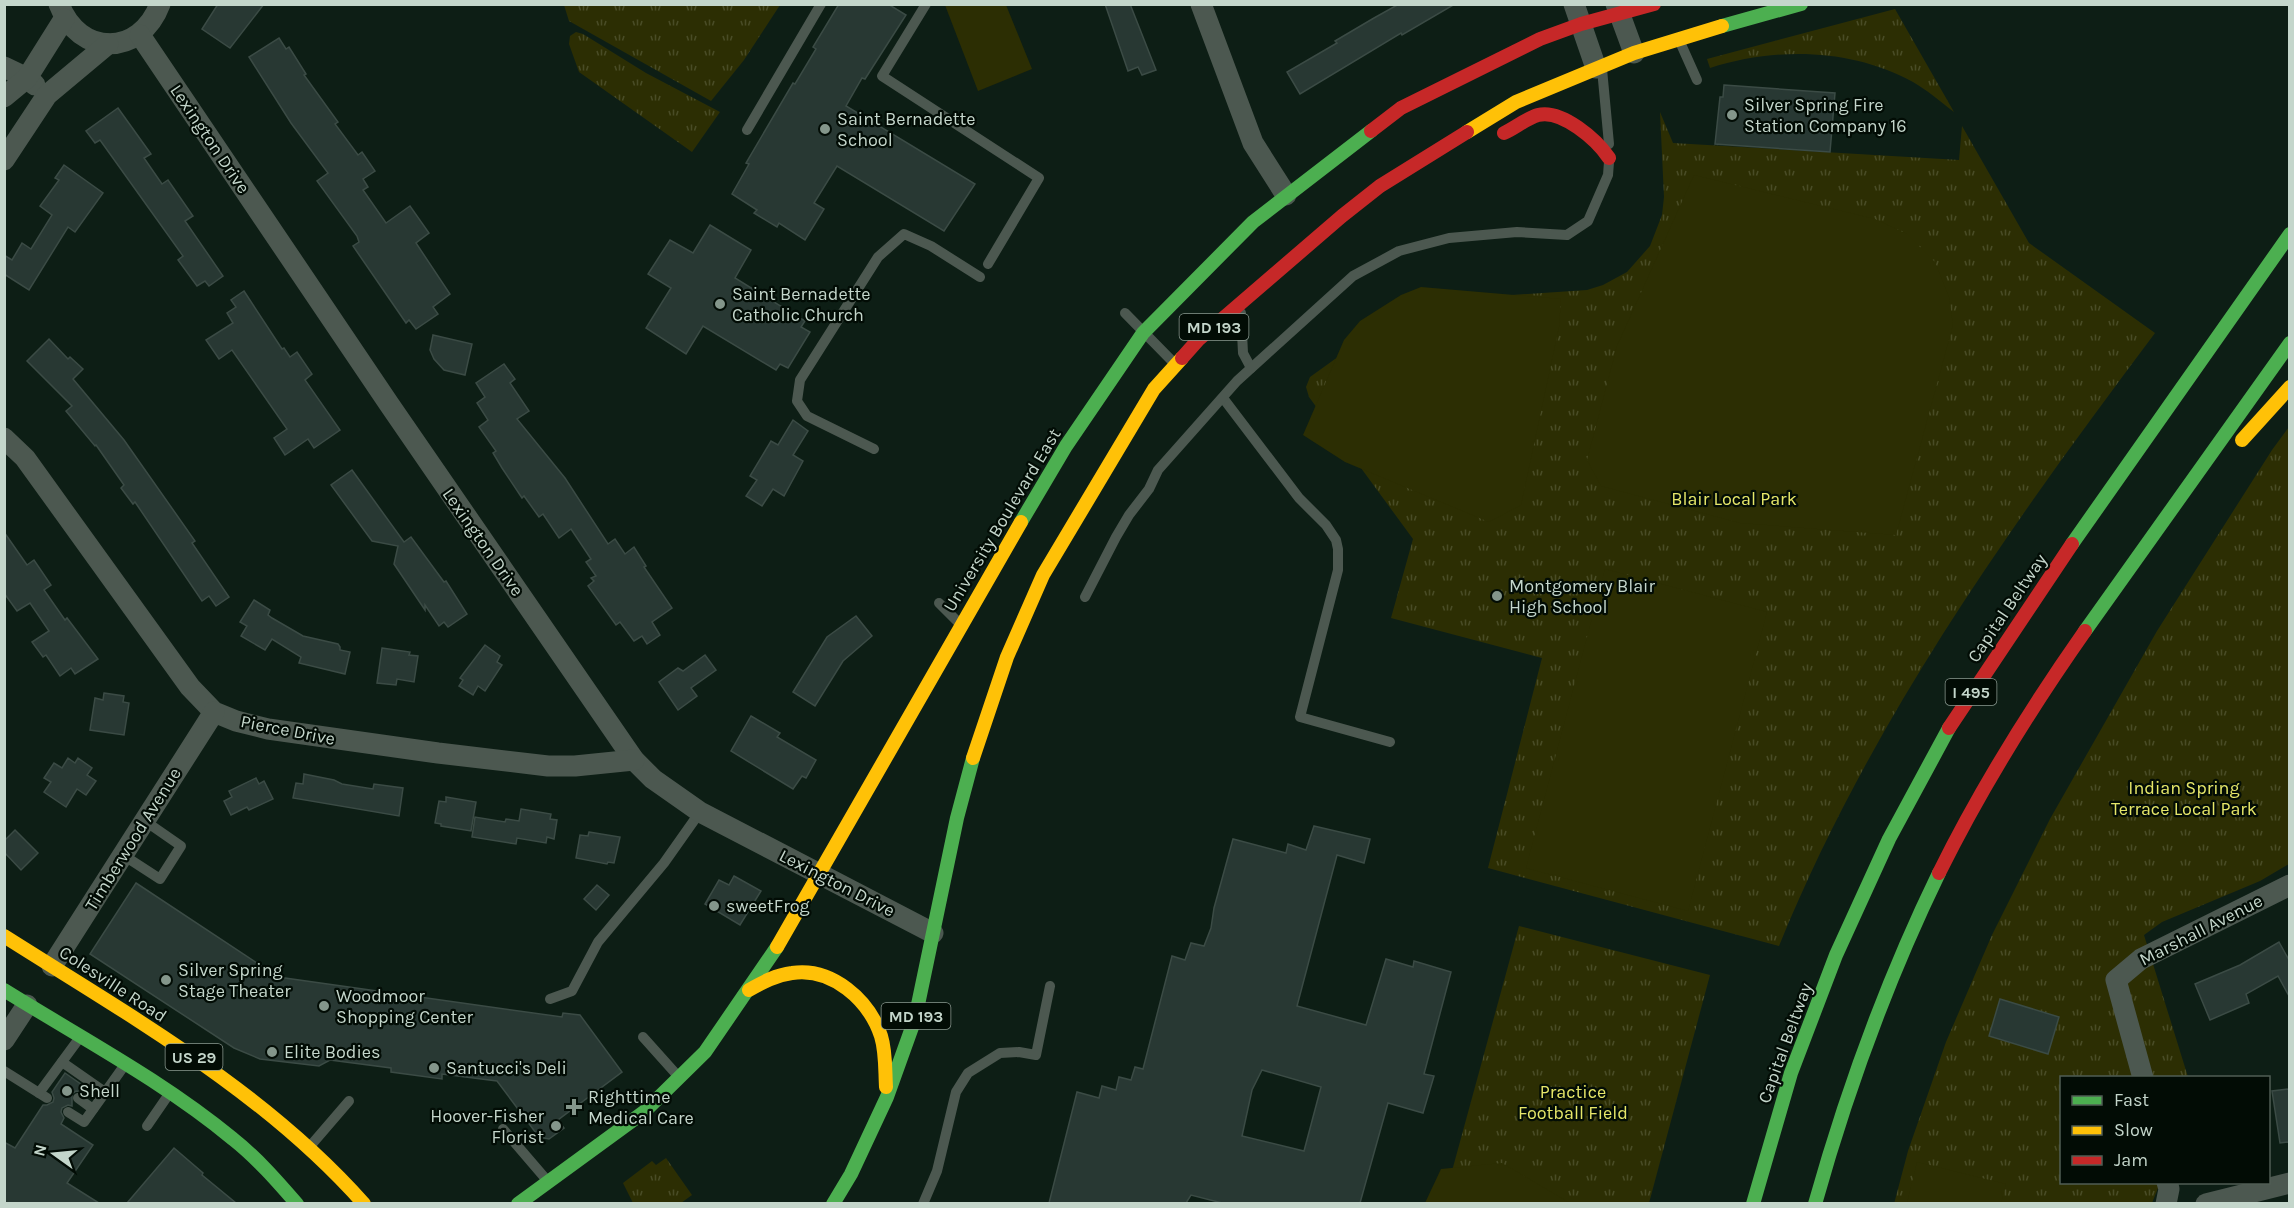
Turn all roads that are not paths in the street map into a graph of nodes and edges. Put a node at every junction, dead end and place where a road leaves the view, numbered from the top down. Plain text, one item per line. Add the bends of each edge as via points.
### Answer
1 (160, 4) edge
2 (821, 4) edge
3 (926, 4) edge
4 (1201, 4) edge
5 (1654, 4) edge
6 (1801, 4) edge
7 (1618, 9) edge
8 (62, 12) edge
9 (1577, 14) edge
10 (140, 35) junction
11 (1679, 39) junction
12 (108, 44) junction
13 (1634, 53) junction
14 (4, 67) edge
15 (1599, 67) junction
16 (27, 78) junction
17 (1697, 80) dead end
18 (47, 95) junction
19 (4, 97) edge
20 (747, 130) dead end
21 (1493, 139) dead end
22 (1476, 143) dead end
23 (1445, 147) junction
24 (1609, 158) junction
25 (4, 160) edge
26 (1287, 195) junction
27 (2289, 234) edge
28 (988, 264) dead end
29 (980, 277) dead end
30 (1240, 305) junction
31 (1125, 313) dead end
32 (1143, 333) junction
33 (2289, 342) edge
34 (1176, 364) junction
35 (1251, 368) junction
36 (2289, 387) edge
37 (1223, 398) junction
38 (4, 438) edge
39 (874, 449) dead end
40 (2230, 455) dead end
41 (2208, 482) dead end
42 (1085, 597) dead end
43 (939, 603) dead end
44 (961, 624) junction
45 (2088, 626) junction
46 (214, 712) junction
47 (1390, 742) dead end
48 (634, 760) junction
49 (700, 812) junction
50 (145, 821) junction
51 (123, 855) junction
52 (819, 873) junction
53 (2289, 885) edge
54 (933, 933) junction
55 (4, 936) edge
56 (46, 971) junction
57 (1050, 986) dead end
58 (4, 990) edge
59 (748, 990) junction
60 (550, 999) dead end
61 (27, 1005) junction
62 (80, 1037) junction
63 (643, 1037) dead end
64 (4, 1040) edge
65 (62, 1062) junction
66 (125, 1064) junction
67 (4, 1071) edge
68 (2143, 1076) edge
69 (679, 1077) junction
70 (105, 1092) junction
71 (170, 1093) junction
72 (887, 1097) junction
73 (78, 1098) dead end
74 (350, 1101) dead end
75 (93, 1108) junction
76 (68, 1112) dead end
77 (147, 1126) dead end
78 (502, 1129) dead end
79 (310, 1147) junction
80 (548, 1181) junction
81 (2289, 1183) edge
82 (2168, 1184) edge
83 (297, 1203) edge
84 (364, 1203) edge
85 (518, 1203) edge
86 (832, 1203) edge
87 (923, 1203) edge
88 (1753, 1203) edge
89 (1815, 1203) edge
90 (2166, 1203) edge
91 (2206, 1203) edge

1 - 10 street
2 - 20 lane
3 - 28 lane via 882,76 1039,178
4 - 26 street via 1253,143
5 - 7 main road, University Boulevard East / MD 193
6 - 11 main road, MD 193
7 - 9 main road, University Boulevard East / MD 193
7 - 13 street
8 - 12 street via 76,32
8 - 16 street
9 - 15 street
9 - 26 main road, University Boulevard East / MD 193 via 1540,39 1401,108
10 - 12 street
10 - 48 street, Lexington Drive
11 - 13 main road, MD 193
11 - 17 lane
12 - 18 street
13 - 15 main road, MD 193
14 - 16 street
15 - 23 main road, MD 193 via 1516,102
15 - 24 lane
16 - 18 street
16 - 19 street
18 - 25 street
21 - 24 main road via 1545,115 1565,120 1604,148
22 - 23 main road
23 - 30 main road, MD 193 via 1380,186
24 - 35 lane via 1608,175 1588,221 1567,235 1494,233 1449,238 1399,251 1353,276
26 - 32 main road, University Boulevard East / MD 193 via 1253,222
27 - 88 main road, Capital Beltway / I 495 via 1956,715 1889,839 1836,955 1791,1073
29 - 39 lane via 904,234 878,257 800,380 797,401 807,416
30 - 34 main road, MD 193
30 - 35 lane via 1243,353
31 - 32 lane
32 - 34 lane
32 - 44 main road, University Boulevard East / MD 193 via 1066,446
33 - 45 main road
34 - 54 main road, MD 193 via 1154,389 1043,575 1007,657 975,750
35 - 37 lane
36 - 40 main road
37 - 42 lane via 1158,470 1116,537
37 - 47 lane via 1336,540 1338,570 1300,717
38 - 46 street, Pierce Drive via 25,458 190,687
41 - 45 main road
43 - 44 lane
44 - 52 main road, University Boulevard East / MD 193
45 - 89 main road via 2011,742 1923,906 1868,1040
46 - 48 street, Pierce Drive via 268,729 460,756 548,766
46 - 50 street, Timberwood Avenue
48 - 49 street, Lexington Drive via 653,779
49 - 52 street, Lexington Drive
49 - 60 lane via 598,942 572,991
50 - 51 street, Timberwood Avenue
50 - 51 lane via 181,846 160,879
51 - 56 street, Timberwood Avenue
52 - 54 street, Lexington Drive
52 - 59 main road, University Boulevard East / MD 193
53 - 68 street, Marshall Avenue via 2141,960 2116,980
54 - 72 main road, MD 193 via 915,1019
55 - 56 main road, Colesville Road / US 29
56 - 79 main road, Colesville Road / US 29 via 214,1070
57 - 87 lane via 1036,1055 1000,1053 968,1073 956,1092 937,1171
58 - 61 main road, US 29
59 - 69 main road, University Boulevard East / MD 193 via 705,1052
59 - 72 main road via 778,975 799,972 827,976 853,992 871,1013 881,1037
61 - 62 main road, US 29
61 - 64 street
62 - 65 lane
62 - 66 main road, US 29
63 - 69 lane
65 - 67 lane via 43,1096
65 - 70 lane
66 - 70 lane
66 - 71 main road, US 29
69 - 80 main road, University Boulevard East / MD 193 via 644,1112
70 - 75 lane
71 - 77 lane
71 - 83 main road, US 29 via 212,1121
72 - 86 main road, MD 193 via 851,1174
73 - 75 lane
74 - 79 lane
75 - 76 lane via 84,1122
78 - 80 lane
79 - 84 main road, Colesville Road / US 29
80 - 85 main road, University Boulevard East / MD 193
81 - 91 street
82 - 90 street

